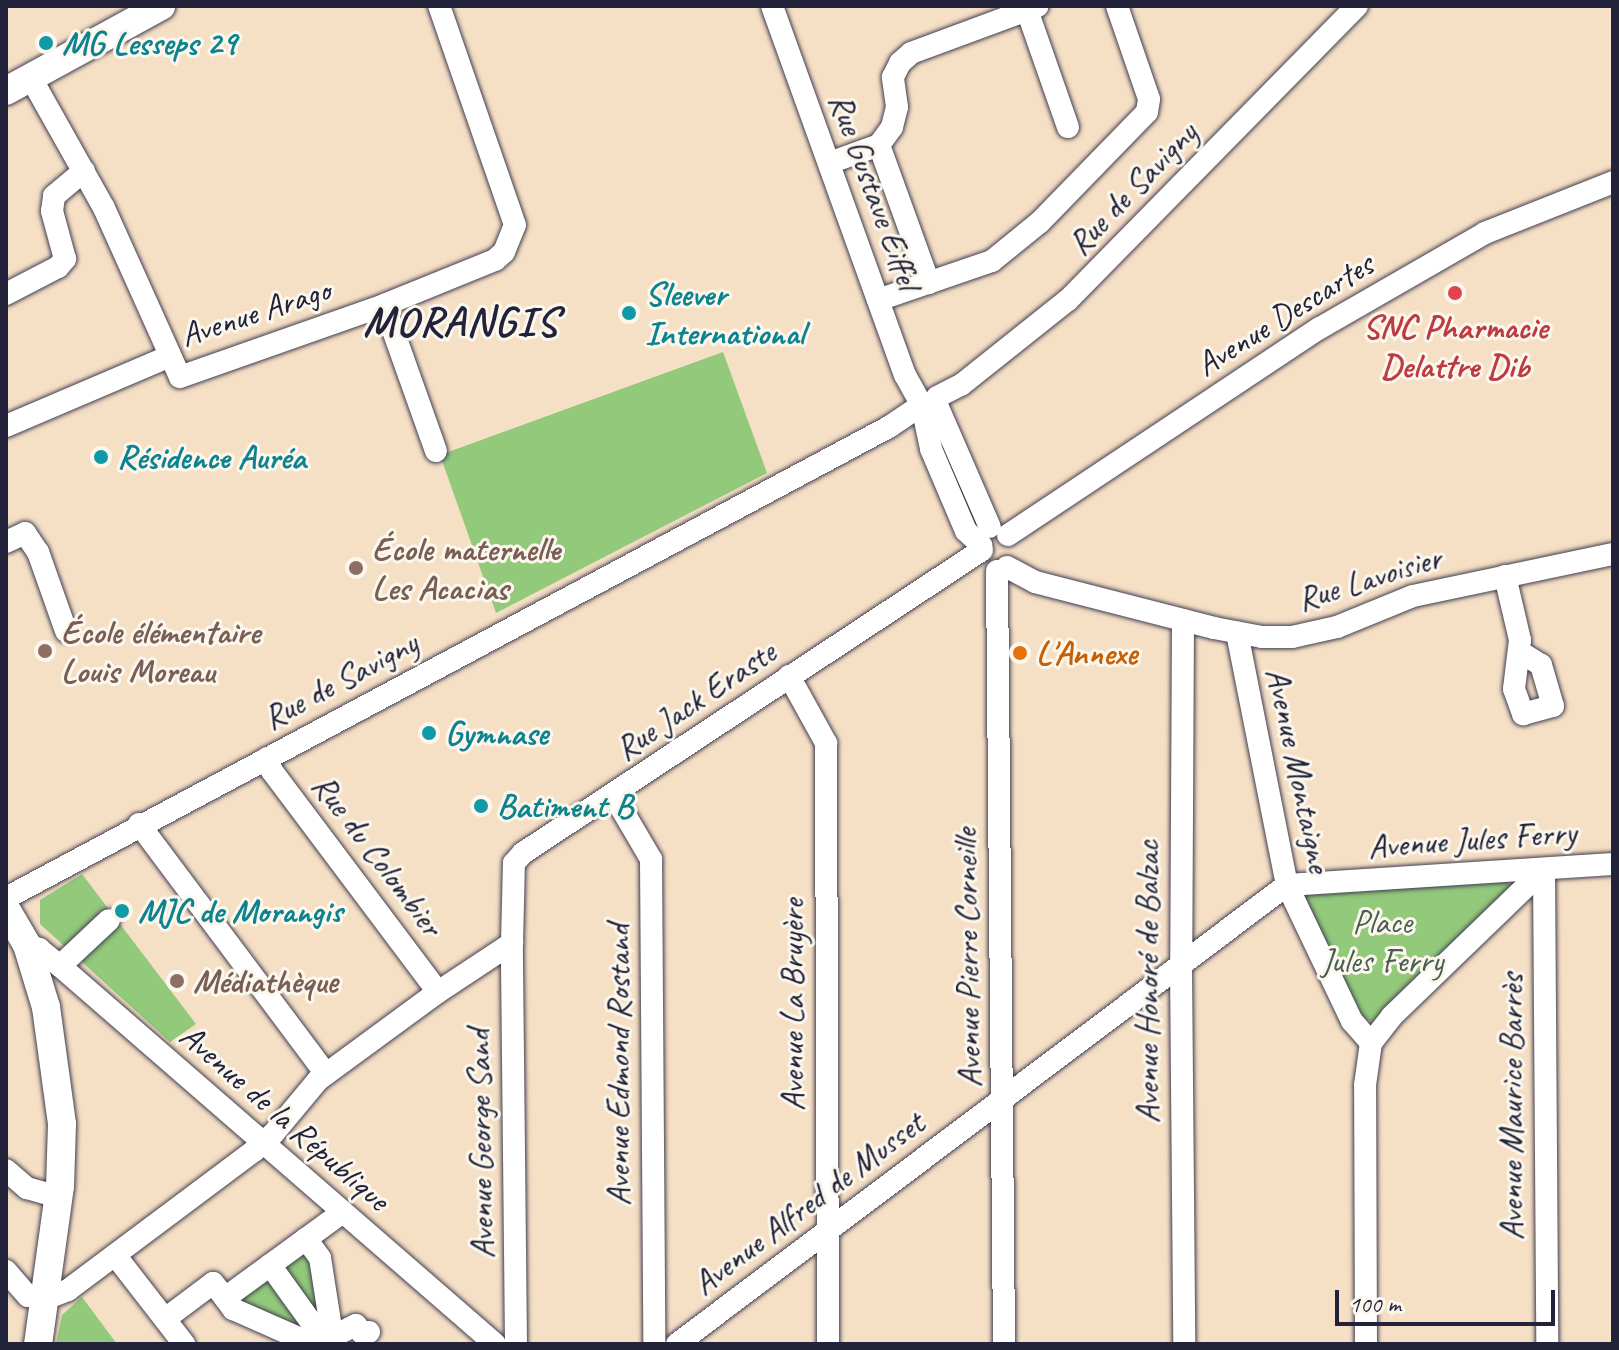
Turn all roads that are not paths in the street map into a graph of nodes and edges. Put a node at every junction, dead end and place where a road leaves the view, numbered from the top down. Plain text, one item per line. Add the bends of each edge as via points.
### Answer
1 (161, 6) edge
2 (439, 6) edge
3 (772, 6) edge
4 (1117, 6) edge
5 (1357, 6) edge
6 (1032, 8) edge
7 (31, 78) junction
8 (6, 91) edge
9 (1068, 127) dead end
10 (879, 145) junction
11 (829, 163) junction
12 (84, 171) junction
13 (1613, 182) edge
14 (929, 283) junction
15 (6, 294) edge
16 (878, 300) junction
17 (384, 305) junction
18 (170, 356) junction
19 (926, 403) junction
20 (6, 426) edge
21 (436, 451) dead end
22 (990, 539) junction
23 (6, 542) edge
24 (1613, 554) edge
25 (1002, 569) junction
26 (1505, 576) junction
27 (1183, 620) junction
28 (66, 631) dead end
29 (1237, 633) junction
30 (1520, 652) dead end
31 (789, 676) junction
32 (267, 758) junction
33 (614, 796) junction
34 (139, 824) junction
35 (1613, 864) edge
36 (1544, 869) junction
37 (1287, 885) junction
38 (6, 898) edge
39 (6, 909) edge
40 (109, 920) dead end
41 (16, 942) edge
42 (512, 943) junction
43 (60, 966) junction
44 (1181, 966) junction
45 (438, 992) junction
46 (1371, 1043) junction
47 (326, 1074) junction
48 (1003, 1099) junction
49 (264, 1143) junction
50 (6, 1170) edge
51 (59, 1197) junction
52 (343, 1212) junction
53 (826, 1232) junction
54 (306, 1239) junction
55 (115, 1255) junction
56 (270, 1265) junction
57 (6, 1271) edge
58 (225, 1298) junction
59 (45, 1299) junction
60 (165, 1319) junction
61 (326, 1332) junction
62 (369, 1332) dead end
63 (38, 1344) edge
64 (184, 1344) edge
65 (495, 1344) edge
66 (516, 1344) edge
67 (654, 1344) edge
68 (677, 1344) edge
69 (828, 1344) edge
70 (1004, 1344) edge
71 (1184, 1344) edge
72 (1366, 1344) edge
73 (1547, 1344) edge

1 - 7 main road
2 - 17 street, Avenue Arago via 515,225 513,238 495,260
3 - 11 street, Rue Gustave Eiffel
4 - 14 street via 1149,99 1147,112 1040,222 992,261
5 - 19 street, Rue de Savigny via 1068,300 961,385
6 - 9 street
6 - 10 street via 911,53 893,77 897,107 892,127
7 - 8 main road
7 - 12 street, Avenue Arago
10 - 11 street
10 - 14 street
11 - 16 street, Rue Gustave Eiffel
12 - 15 street via 54,196 52,211 65,259
12 - 18 street, Avenue Arago
13 - 22 street, Avenue Descartes via 1485,233 1320,328
14 - 16 street
16 - 19 street, Rue Gustave Eiffel
17 - 18 street, Avenue Arago via 180,377
17 - 21 street
18 - 20 street
19 - 22 street via 931,449 966,531
19 - 32 street, Rue de Savigny
22 - 25 street via 987,564
22 - 25 street, Avenue Pierre Corneille via 1013,553
22 - 31 street, Rue Jack Eraste
23 - 28 street via 25,533 38,552
24 - 26 street, Rue Lavoisier
25 - 27 street, Rue Lavoisier
25 - 48 street, Avenue Pierre Corneille
26 - 29 street, Rue Lavoisier via 1413,596 1313,634
26 - 30 street
27 - 29 street, Rue Lavoisier
27 - 44 street, Avenue Honoré de Balzac
29 - 37 street, Avenue Montaigne
31 - 33 street, Rue Jack Eraste
31 - 53 street, Avenue La Bruyère via 826,743
32 - 34 street, Rue de Savigny
32 - 45 street, Rue du Colombier
33 - 42 street, Rue Jack Eraste via 514,863
33 - 67 street, Avenue Edmond Rostand via 651,859
34 - 38 street, Rue de Savigny
34 - 47 street
35 - 36 street, Avenue Jules Ferry
36 - 37 street, Avenue Jules Ferry
36 - 46 street via 1392,1016
36 - 73 street, Avenue Maurice Barrès
37 - 44 street, Avenue Alfred de Musset
37 - 46 street, Avenue Montaigne via 1352,1021
39 - 41 main road
40 - 43 street
41 - 43 street, Avenue de la République via 39,949
41 - 51 main road via 50,1024 63,1156
42 - 45 street
42 - 66 street, Avenue George Sand
43 - 49 street, Avenue de la République
44 - 48 street, Avenue Alfred de Musset
44 - 71 street, Avenue Honoré de Balzac
45 - 47 street
46 - 72 street via 1365,1085
47 - 49 street
48 - 53 street, Avenue Alfred de Musset
48 - 70 street, Avenue Pierre Corneille
49 - 52 street, Avenue de la République
49 - 55 street
50 - 51 street via 27,1188
51 - 59 main road
52 - 54 street
52 - 65 street, Avenue de la République
53 - 68 street, Avenue Alfred de Musset
53 - 69 street, Avenue La Bruyère
54 - 56 street
54 - 61 street via 320,1258
55 - 59 street via 68,1290
55 - 60 street
56 - 58 street
56 - 61 street
57 - 59 street via 28,1296
58 - 60 street via 213,1283
58 - 61 street via 233,1309 310,1343
59 - 63 main road
60 - 64 street
61 - 62 street via 336,1335 356,1325

